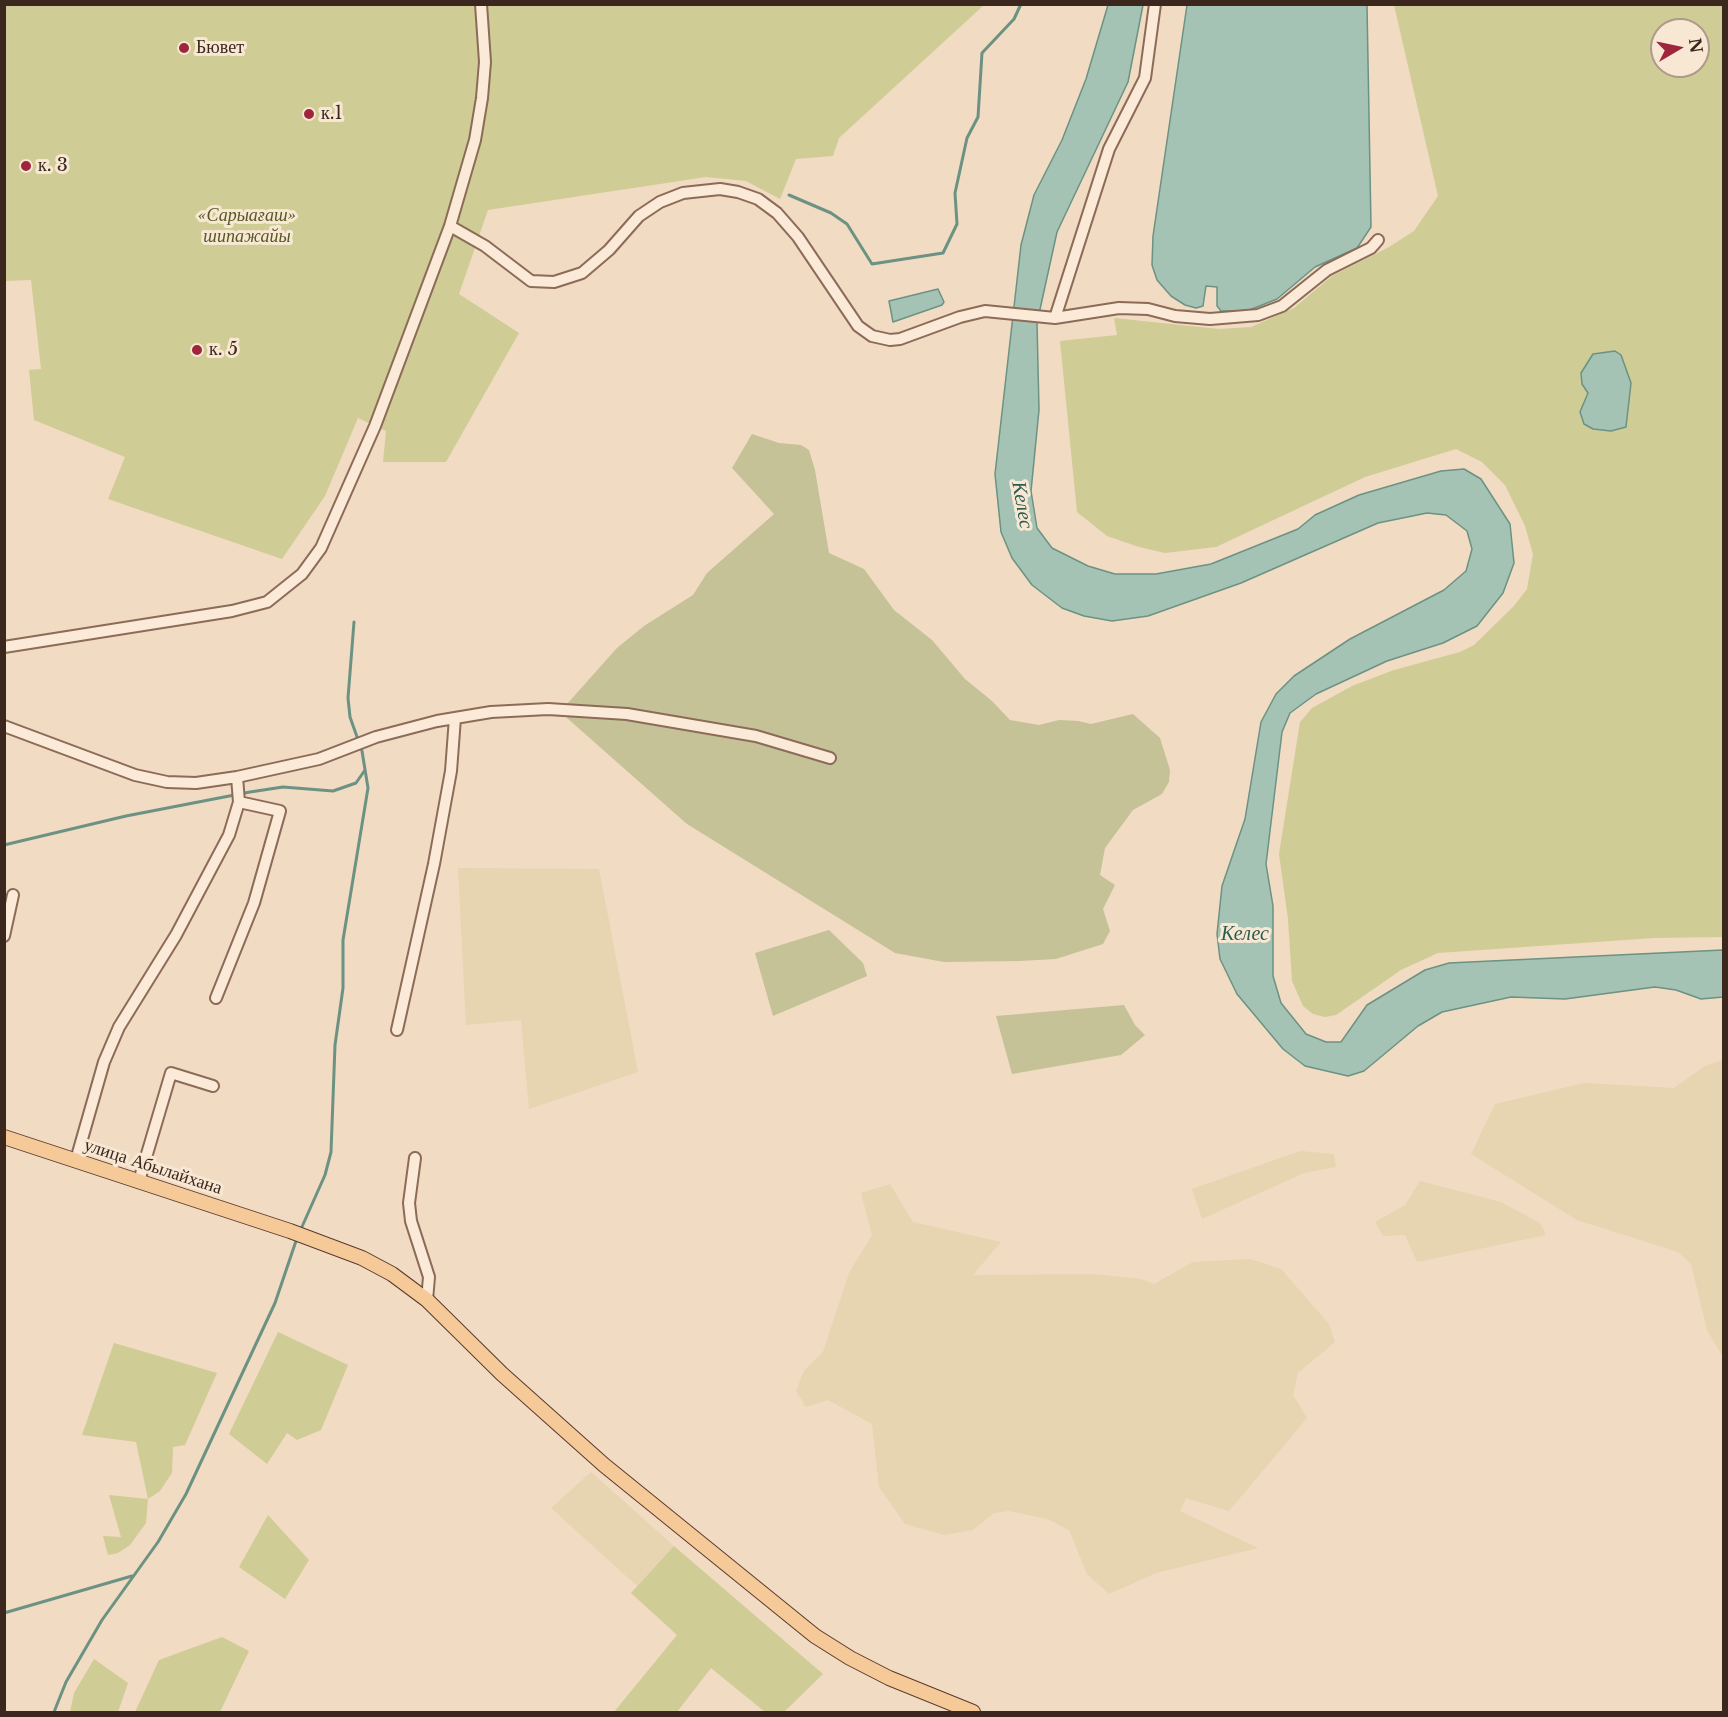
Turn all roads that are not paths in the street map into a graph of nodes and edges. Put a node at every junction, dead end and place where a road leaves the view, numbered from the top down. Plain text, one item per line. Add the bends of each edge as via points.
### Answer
1 (482, 4) edge
2 (1155, 4) edge
3 (450, 226) junction
4 (1378, 240) dead end
5 (1055, 318) junction
6 (4, 647) edge
7 (455, 718) junction
8 (4, 726) edge
9 (830, 758) dead end
10 (237, 777) junction
11 (239, 802) junction
12 (13, 895) dead end
13 (4, 936) edge
14 (216, 998) dead end
15 (397, 1030) dead end
16 (213, 1086) dead end
17 (4, 1137) edge
18 (414, 1158) dead end
19 (76, 1160) junction
20 (139, 1181) junction
21 (427, 1300) junction
22 (973, 1713) edge

1 - 3 street via 482,98 475,140
2 - 5 street via 1145,78 1109,149
3 - 5 street via 485,246 531,281 554,282 582,273 639,216 660,202 683,193 720,189 758,199 777,213 818,262 852,320 872,336 900,339 974,313 993,311
3 - 6 street via 375,426 321,548 302,574 267,602 232,611
4 - 5 street via 1371,248 1327,270 1282,306 1258,315 1210,319 1119,308
7 - 9 street via 548,709 627,714 756,736
7 - 10 street via 376,737 319,759
7 - 15 street via 451,771 434,864
8 - 10 street via 135,775 196,783
10 - 11 street
11 - 14 street via 280,812 254,903
11 - 19 street via 229,835 176,936 119,1027 104,1062
12 - 13 street
16 - 20 street via 171,1072
17 - 19 main road, улица Абылайхана
18 - 21 street via 409,1203 429,1277
19 - 20 main road, улица Абылайхана
20 - 21 main road, улица Абылайхана via 362,1258
21 - 22 main road, улица Абылайхана via 604,1466 815,1636 889,1678

